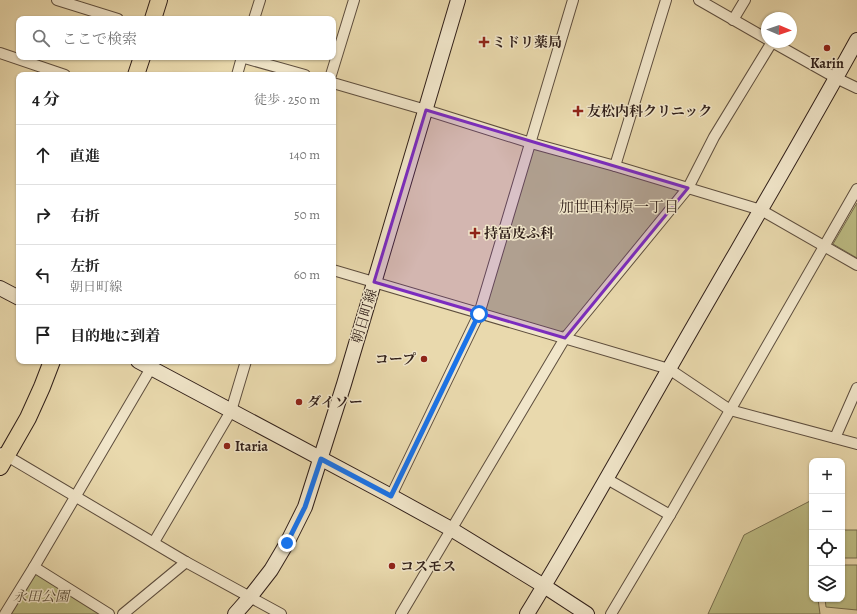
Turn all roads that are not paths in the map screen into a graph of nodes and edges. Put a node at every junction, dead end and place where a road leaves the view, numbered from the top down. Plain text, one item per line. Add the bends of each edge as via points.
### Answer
1 (57, 0) edge
2 (159, 0) edge
3 (260, 0) edge
4 (354, 0) edge
5 (458, 0) edge
6 (573, 0) edge
7 (666, 0) edge
8 (699, 0) edge
9 (745, 0) edge
10 (108, 16) edge
11 (154, 16) edge
12 (255, 16) edge
13 (733, 20) junction
14 (761, 36) edge
15 (857, 40) edge
16 (768, 48) edge
17 (783, 48) edge
18 (0, 53) edge
19 (16, 58) edge
20 (336, 59) edge
21 (21, 60) edge
22 (141, 60) edge
23 (241, 60) edge
24 (252, 60) edge
25 (336, 60) edge
26 (56, 72) edge
27 (137, 72) edge
28 (238, 72) edge
29 (294, 72) edge
30 (332, 72) edge
31 (836, 78) junction
32 (336, 84) edge
33 (857, 88) edge
34 (426, 110) junction
35 (531, 143) junction
36 (615, 166) junction
37 (688, 188) junction
38 (857, 189) edge
39 (761, 210) junction
40 (824, 246) junction
41 (857, 265) edge
42 (336, 271) edge
43 (374, 282) junction
44 (0, 288) edge
45 (16, 296) edge
46 (479, 314) junction
47 (565, 338) junction
48 (51, 364) edge
49 (245, 364) edge
50 (152, 365) edge
51 (668, 369) junction
52 (857, 388) edge
53 (730, 410) junction
54 (231, 411) junction
55 (834, 438) junction
56 (857, 444) edge
57 (2, 458) edge
58 (321, 459) junction
59 (607, 479) junction
60 (75, 496) junction
61 (391, 496) junction
62 (670, 515) junction
63 (451, 529) junction
64 (154, 542) junction
65 (186, 562) junction
66 (34, 568) junction
67 (544, 586) junction
68 (250, 597) junction
69 (5, 614) edge
70 (109, 614) edge
71 (123, 614) edge
72 (235, 614) edge
73 (281, 614) edge
74 (401, 614) edge
75 (527, 614) edge
76 (587, 614) edge
77 (611, 614) edge

1 - 10 street
2 - 11 main road
3 - 12 street
4 - 20 street
5 - 34 street, 朝日町線
6 - 35 street
7 - 36 street
8 - 13 street
9 - 13 street
13 - 14 street
15 - 31 street
16 - 37 street via 714,137
17 - 31 street
18 - 19 street
21 - 26 street
22 - 27 main road
23 - 28 street
24 - 29 street
25 - 30 street
31 - 33 street
31 - 39 street
32 - 34 street
34 - 35 street
34 - 43 street, 朝日町線
35 - 36 street
35 - 46 street
36 - 37 street
37 - 39 street
37 - 47 street
38 - 40 street
39 - 40 street
39 - 51 street
40 - 41 street
40 - 53 street
42 - 43 street
43 - 46 street
43 - 58 street, 朝日町線
44 - 45 street
46 - 47 street
46 - 61 street
47 - 51 street
47 - 63 street
48 - 57 main road via 28,418
49 - 54 street
50 - 54 street
50 - 60 street
51 - 53 street
51 - 59 street
52 - 55 street
53 - 55 street
53 - 62 street
54 - 58 street
54 - 64 street
55 - 56 street
57 - 60 street
58 - 61 street
58 - 68 street, 朝日町線 via 305,507 287,543 271,570
59 - 62 street
59 - 67 street
60 - 64 street
60 - 66 street
61 - 63 street
62 - 77 street
63 - 67 street
63 - 74 street
64 - 65 street
65 - 68 street
65 - 71 street
66 - 69 street
66 - 70 street
67 - 75 street
67 - 76 street
68 - 72 street, 朝日町線
68 - 73 street

